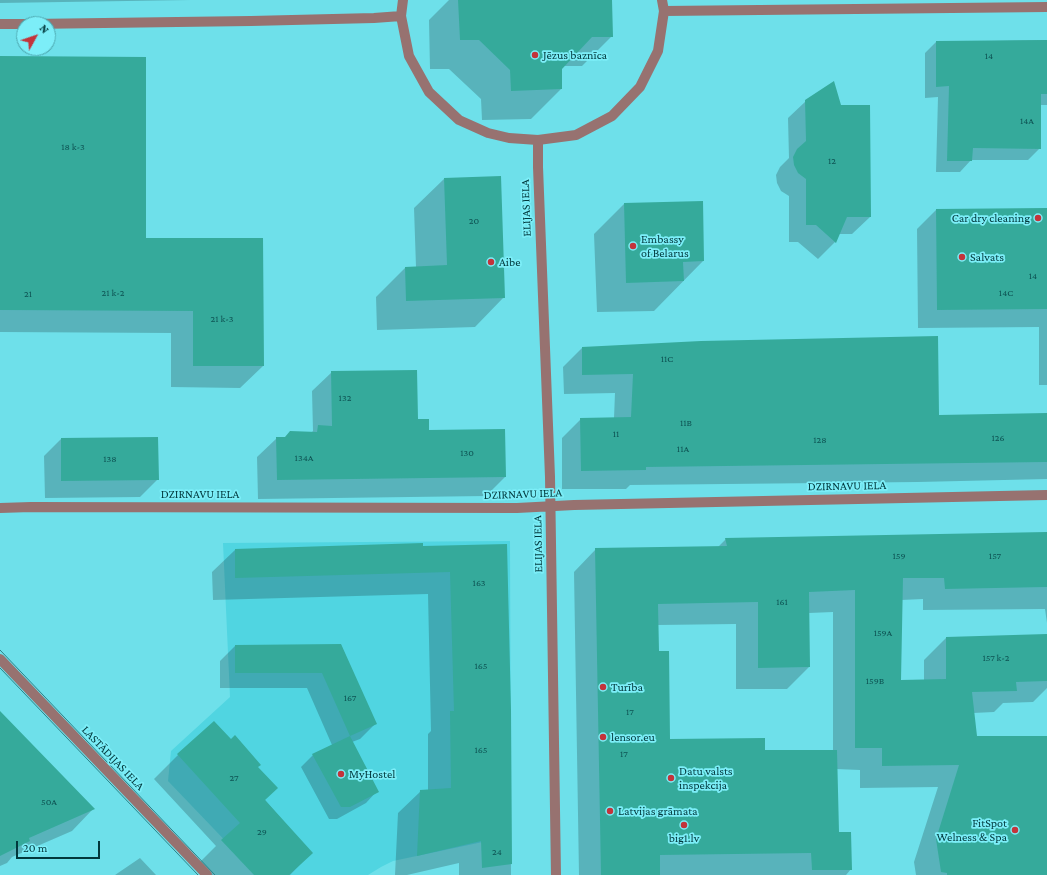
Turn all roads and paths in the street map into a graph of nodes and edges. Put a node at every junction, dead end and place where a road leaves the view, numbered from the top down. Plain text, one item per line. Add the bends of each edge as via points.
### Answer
1 (403, 0) edge
2 (662, 0) edge
3 (1047, 8) edge
4 (664, 11) junction
5 (401, 16) junction
6 (0, 24) edge
7 (16, 24) edge
8 (56, 24) edge
9 (538, 140) junction
10 (1047, 495) edge
11 (550, 506) junction
12 (0, 508) edge
13 (0, 659) edge
14 (207, 875) edge
15 (556, 875) edge

1 - 5 street
2 - 4 street
3 - 4 street
4 - 9 street via 658,51 640,87 612,116 576,135
5 - 8 street
5 - 9 street via 409,56 422,80 429,92 459,120 488,134
6 - 7 street
9 - 11 street, ELIJAS IELA
10 - 11 street, DZIRNAVU IELA
11 - 12 street, DZIRNAVU IELA
11 - 15 street, ELIJAS IELA
13 - 14 street, LASTĀDIJAS IELA

